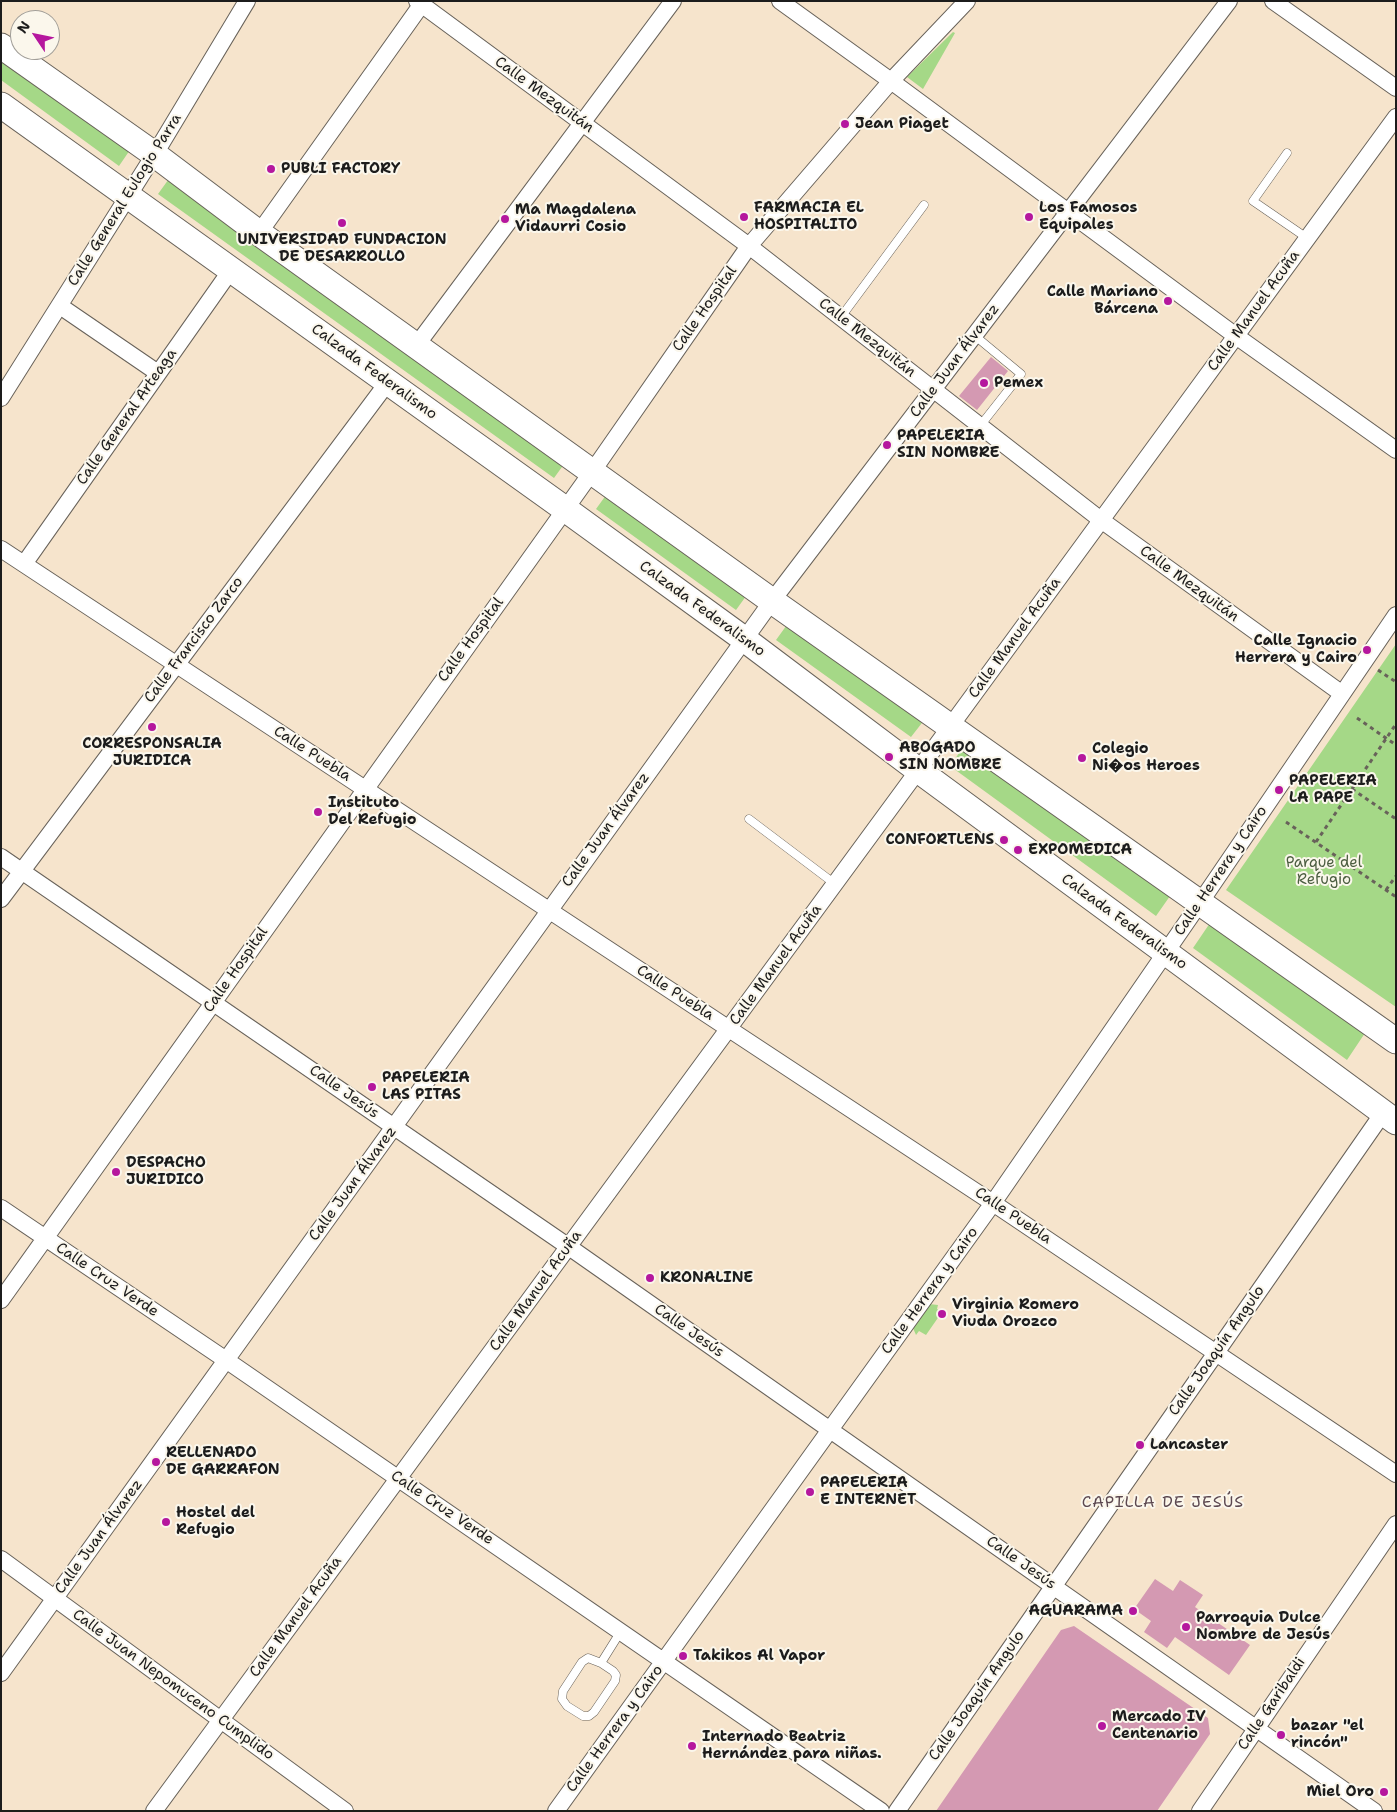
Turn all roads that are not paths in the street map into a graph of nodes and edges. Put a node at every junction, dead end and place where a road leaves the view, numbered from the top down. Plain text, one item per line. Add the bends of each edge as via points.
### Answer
1 (247, 1) edge
2 (673, 1) edge
3 (780, 1) edge
4 (967, 1) edge
5 (1230, 1) edge
6 (1273, 1) edge
7 (421, 2) edge
8 (1, 46) edge
9 (890, 81) junction
10 (1396, 88) edge
11 (1, 105) edge
12 (1396, 117) edge
13 (582, 123) junction
14 (1287, 153) dead end
15 (154, 154) junction
16 (128, 196) junction
17 (924, 204) dead end
18 (1068, 212) junction
19 (259, 233) junction
20 (1307, 238) junction
21 (749, 246) junction
22 (231, 270) junction
23 (60, 306) junction
24 (841, 317) junction
25 (974, 336) junction
26 (1236, 336) junction
27 (416, 346) junction
28 (158, 373) junction
29 (388, 382) junction
30 (933, 389) junction
31 (1, 398) edge
32 (980, 426) junction
33 (1396, 450) edge
34 (591, 472) junction
35 (565, 509) junction
36 (1101, 520) junction
37 (1, 549) edge
38 (24, 564) junction
39 (772, 601) junction
40 (1396, 615) edge
41 (744, 639) junction
42 (176, 664) junction
43 (1341, 693) junction
44 (950, 728) junction
45 (918, 770) junction
46 (365, 789) junction
47 (748, 819) dead end
48 (1, 857) edge
49 (22, 871) junction
50 (835, 884) junction
51 (1, 899) edge
52 (1199, 904) junction
53 (549, 910) junction
54 (1165, 952) junction
55 (214, 1001) junction
56 (729, 1028) junction
57 (1396, 1041) edge
58 (1389, 1118) edge
59 (394, 1127) junction
60 (993, 1202) junction
61 (1, 1208) edge
62 (46, 1238) junction
63 (569, 1246) junction
64 (1, 1300) edge
65 (1216, 1352) junction
66 (226, 1360) junction
67 (831, 1430) junction
68 (1396, 1474) edge
69 (398, 1478) junction
70 (1396, 1524) edge
71 (1, 1559) edge
72 (1054, 1586) junction
73 (55, 1598) junction
74 (621, 1631) junction
75 (665, 1661) junction
76 (601, 1664) junction
77 (1, 1673) edge
78 (221, 1720) junction
79 (1256, 1728) junction
80 (154, 1811) edge
81 (345, 1811) edge
82 (556, 1811) edge
83 (881, 1811) edge
84 (897, 1811) edge
85 (1200, 1811) edge
86 (1374, 1811) edge

1 - 15 street, Calle General Eulogio Parra
2 - 13 street
3 - 9 street
4 - 9 street, Calle Hospital
5 - 18 street, Calle Juan Álvarez
6 - 10 street
7 - 13 street, Calle Mezquitán
7 - 19 street
8 - 15 main road
9 - 18 street
9 - 21 street, Calle Hospital
11 - 16 main road, Calzada Federalismo
12 - 20 street, Calle Manuel Acuña
13 - 21 street, Calle Mezquitán
13 - 27 street
14 - 20 lane via 1253,201
15 - 16 street, Calle General Eulogio Parra
15 - 19 main road
16 - 22 main road, Calzada Federalismo
16 - 23 street, Calle General Eulogio Parra
17 - 24 lane
18 - 25 street, Calle Juan Álvarez
18 - 26 street
19 - 27 main road
20 - 26 street, Calle Manuel Acuña
21 - 24 street, Calle Mezquitán
21 - 34 street, Calle Hospital
22 - 28 street, Calle General Arteaga
22 - 29 main road, Calzada Federalismo
23 - 28 street
23 - 31 street, Calle General Eulogio Parra
24 - 30 street, Calle Mezquitán
25 - 30 street, Calle Juan Álvarez
25 - 32 lane via 1021,374
26 - 33 street
26 - 36 street, Calle Manuel Acuña
27 - 34 main road
28 - 38 street, Calle General Arteaga
29 - 35 main road, Calzada Federalismo
29 - 42 street, Calle Francisco Zarco
30 - 32 street, Calle Mezquitán
30 - 39 street, Calle Juan Álvarez
32 - 36 street, Calle Mezquitán
34 - 35 street, Calle Hospital
34 - 39 main road
35 - 41 main road, Calzada Federalismo
35 - 46 street, Calle Hospital
36 - 43 street, Calle Mezquitán
36 - 44 street, Calle Manuel Acuña
37 - 38 street, Calle Puebla
38 - 42 street, Calle Puebla
39 - 41 street, Calle Juan Álvarez
39 - 44 main road
40 - 43 street, Calle Herrera y Cairo
41 - 45 main road, Calzada Federalismo
41 - 53 street, Calle Juan Álvarez
42 - 46 street, Calle Puebla
42 - 49 street, Calle Francisco Zarco
43 - 52 street, Calle Herrera y Cairo
44 - 45 street, Calle Manuel Acuña
44 - 52 main road
45 - 50 street, Calle Manuel Acuña
45 - 54 main road, Calzada Federalismo
46 - 53 street, Calle Puebla
46 - 55 street, Calle Hospital
47 - 50 lane
48 - 49 street, Calle Jesús
49 - 51 street, Calle Francisco Zarco
49 - 55 street, Calle Jesús
50 - 56 street, Calle Manuel Acuña
52 - 54 street, Calle Herrera y Cairo
52 - 57 main road
53 - 56 street, Calle Puebla
53 - 59 street, Calle Juan Álvarez
54 - 58 main road, Calzada Federalismo
54 - 60 street, Calle Herrera y Cairo
55 - 59 street, Calle Jesús
55 - 62 street, Calle Hospital
56 - 60 street, Calle Puebla
56 - 63 street, Calle Manuel Acuña
58 - 65 street, Calle Joaquín Angulo
59 - 63 street, Calle Jesús
59 - 66 street, Calle Juan Álvarez
60 - 65 street, Calle Puebla
60 - 67 street, Calle Herrera y Cairo
61 - 62 street, Calle Cruz Verde
62 - 64 street, Calle Hospital
62 - 66 street, Calle Cruz Verde
63 - 67 street, Calle Jesús
63 - 69 street, Calle Manuel Acuña
65 - 68 street, Calle Puebla
65 - 72 street, Calle Joaquín Angulo
66 - 69 street, Calle Cruz Verde
66 - 73 street, Calle Juan Álvarez
67 - 72 street, Calle Jesús
67 - 75 street, Calle Herrera y Cairo
69 - 74 street, Calle Cruz Verde
69 - 78 street, Calle Manuel Acuña
70 - 79 street, Calle Garibaldi
71 - 73 street, Calle Juan Nepomuceno Cumplido
72 - 79 street, Calle Jesús
72 - 84 street, Calle Joaquín Angulo
73 - 77 street, Calle Juan Álvarez
73 - 78 street, Calle Juan Nepomuceno Cumplido
74 - 75 street, Calle Cruz Verde
74 - 76 lane
75 - 82 street, Calle Herrera y Cairo
75 - 83 street, Calle Cruz Verde
76 - 76 lane via 588,1658 582,1662 563,1691 562,1699 567,1706 583,1716 594,1712 615,1681 613,1671
78 - 80 street, Calle Manuel Acuña
78 - 81 street, Calle Juan Nepomuceno Cumplido
79 - 85 street, Calle Garibaldi
79 - 86 street, Calle Jesús

